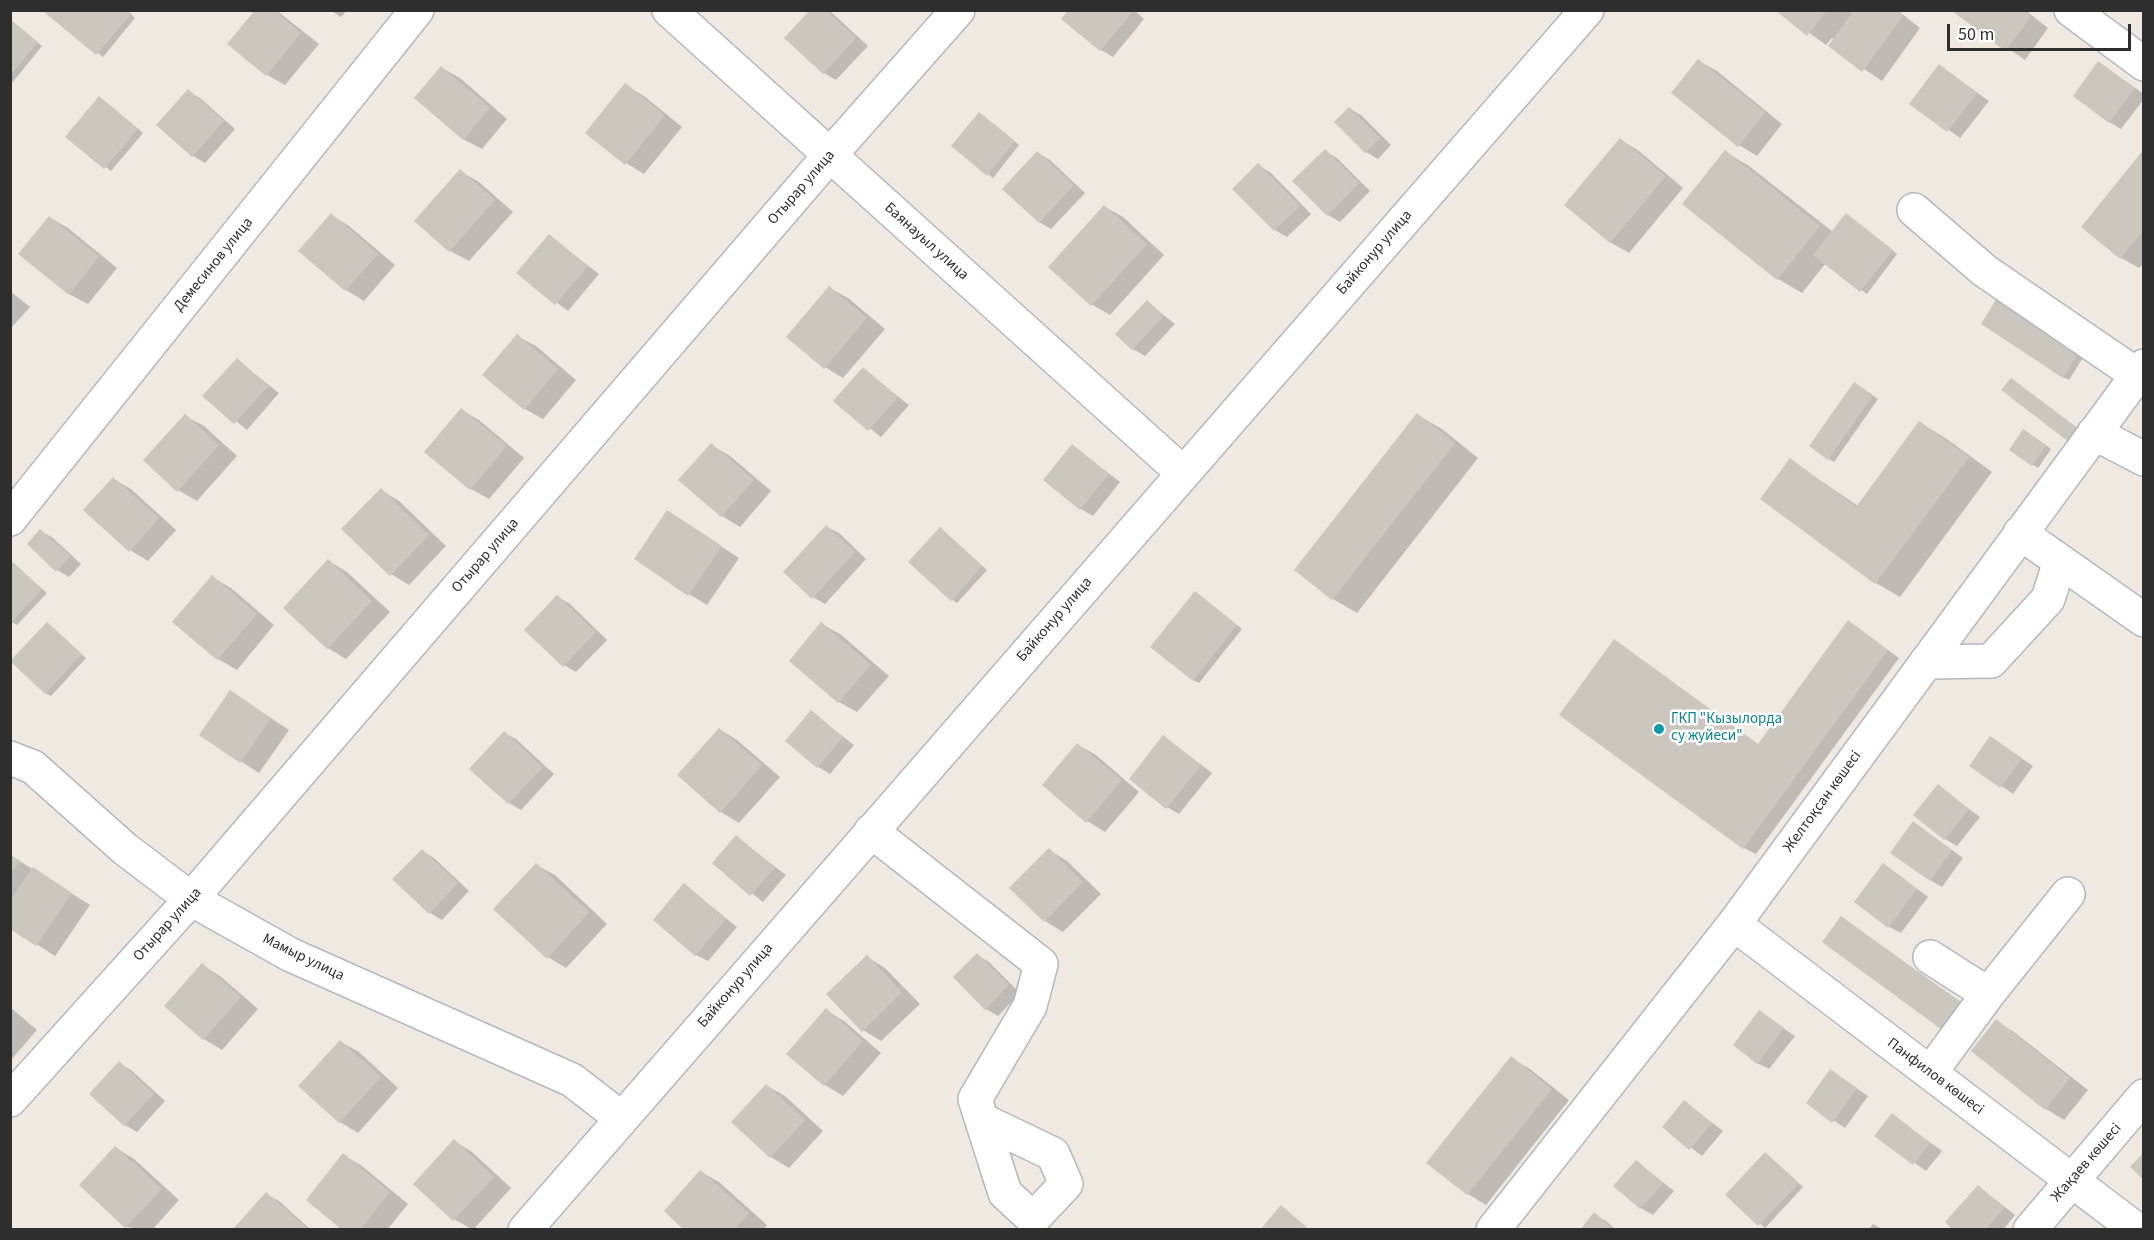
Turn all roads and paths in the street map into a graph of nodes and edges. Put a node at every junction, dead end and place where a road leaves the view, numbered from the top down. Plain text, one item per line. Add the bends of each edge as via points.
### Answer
1 (417, 10) edge
2 (669, 10) edge
3 (958, 10) edge
4 (1587, 10) edge
5 (2071, 10) edge
6 (2144, 64) edge
7 (830, 155) junction
8 (1914, 210) dead end
9 (2140, 370) edge
10 (2094, 433) junction
11 (2144, 459) edge
12 (1183, 473) junction
13 (10, 519) edge
14 (2020, 534) junction
15 (2060, 561) junction
16 (2144, 620) edge
17 (1926, 662) junction
18 (10, 758) edge
19 (872, 831) junction
20 (2068, 894) dead end
21 (191, 899) junction
22 (1734, 924) junction
23 (1930, 957) dead end
24 (1988, 994) junction
25 (1930, 1073) junction
26 (2144, 1096) edge
27 (10, 1100) edge
28 (621, 1118) junction
29 (982, 1120) dead end
30 (2071, 1181) junction
31 (525, 1230) edge
32 (1493, 1230) edge
33 (2030, 1230) edge
34 (2138, 1230) edge

1 - 13 street, Демесинов улица
2 - 7 street, Баянауыл улица
3 - 7 street, Отырар улица
4 - 12 street, Байконур улица
5 - 6 street
7 - 12 street, Баянауыл улица
7 - 21 street, Отырар улица
8 - 9 street via 1985,270
9 - 10 street, Желтоқсан көшесі
10 - 11 street
10 - 14 street, Желтоқсан көшесі
12 - 19 street, Байконур улица
14 - 15 street
14 - 17 street, Желтоқсан көшесі
15 - 16 street
15 - 17 street via 2048,599 1991,661
17 - 22 street, Желтоқсан көшесі
18 - 21 street, Мамыр улица via 33,767 125,849
19 - 28 street, Байконур улица
19 - 29 street via 1041,964 1030,1006 975,1099
20 - 24 street
21 - 27 street, Отырар улица
21 - 28 street, Мамыр улица via 291,955 572,1080
22 - 25 street, Панфилов көшесі
22 - 32 street, Желтоқсан көшесі
23 - 24 street
24 - 25 street
25 - 30 street, Панфилов көшесі
26 - 30 street, Жақаев көшесі
28 - 31 street, Байконур улица
30 - 33 street, Жақаев көшесі
30 - 34 street, Панфилов көшесі

